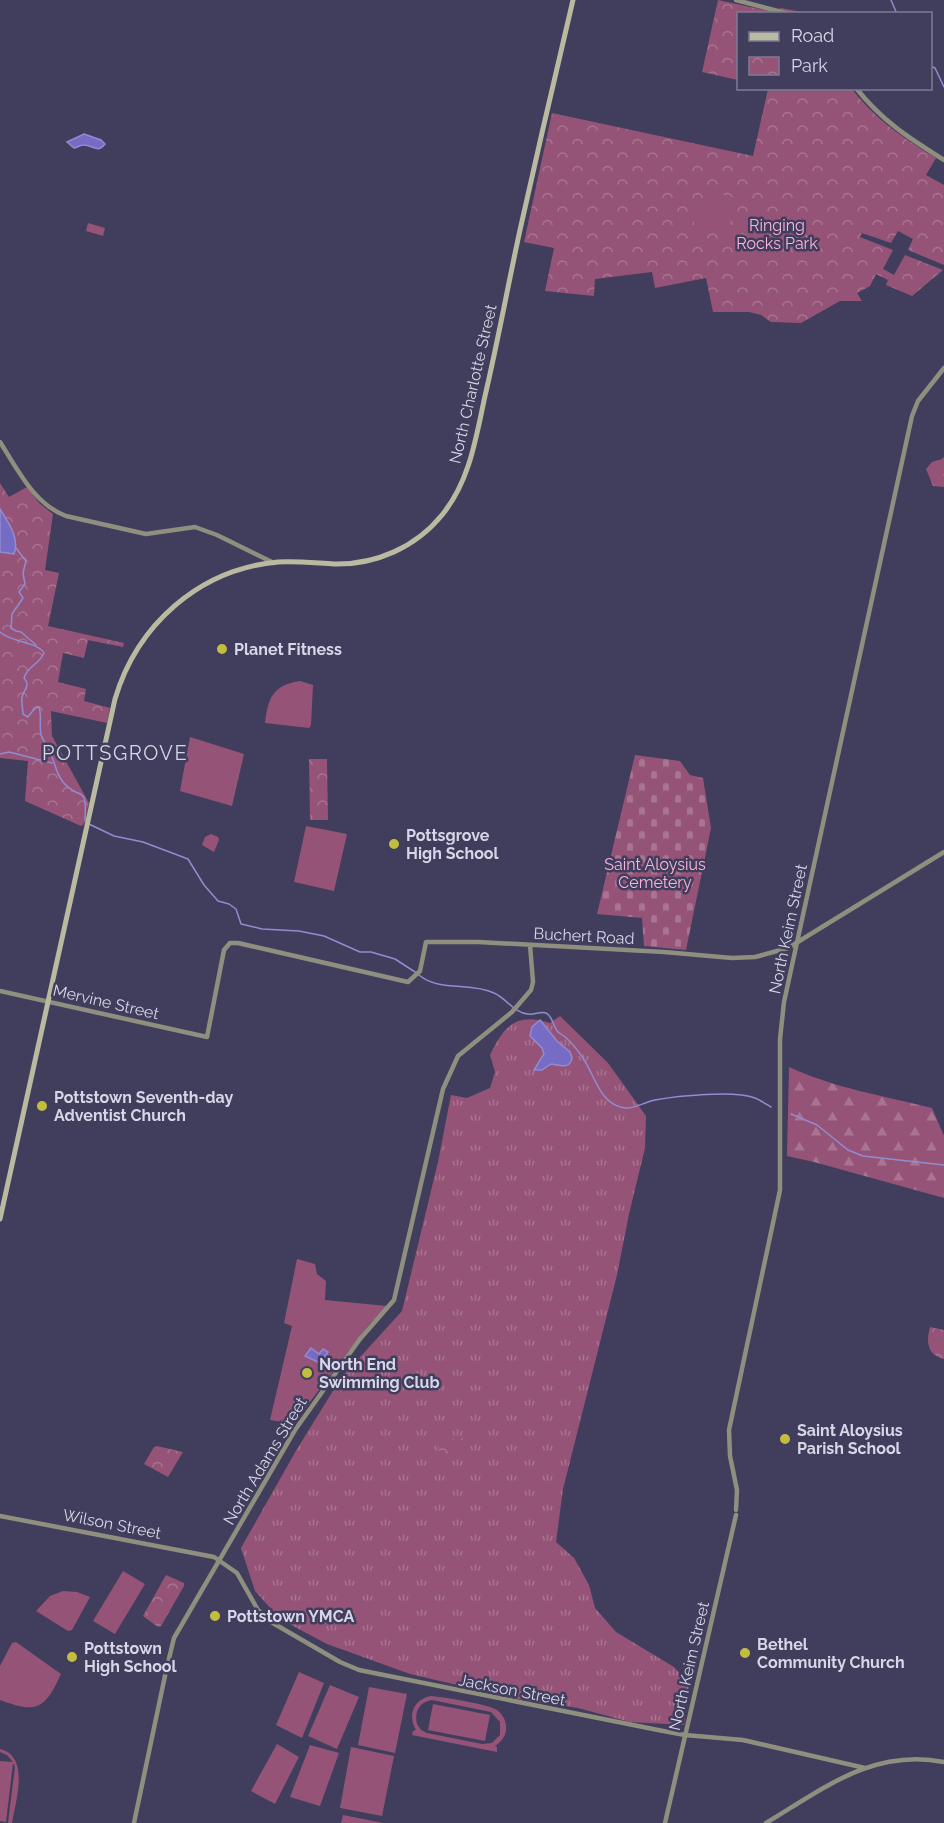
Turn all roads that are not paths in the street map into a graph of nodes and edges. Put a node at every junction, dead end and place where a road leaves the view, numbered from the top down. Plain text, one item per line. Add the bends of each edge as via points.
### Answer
1 (573, 0) edge
2 (736, 0) edge
3 (781, 12) edge
4 (858, 90) edge
5 (944, 160) edge
6 (944, 368) edge
7 (0, 442) edge
8 (274, 563) junction
9 (944, 852) edge
10 (797, 943) junction
11 (530, 945) junction
12 (0, 991) edge
13 (48, 1002) junction
14 (207, 1037) joint
15 (0, 1219) edge
16 (0, 1516) edge
17 (219, 1560) junction
18 (685, 1735) junction
19 (840, 1762) junction
20 (944, 1762) edge
21 (865, 1768) junction
22 (850, 1774) junction
23 (134, 1823) edge
24 (665, 1823) edge
25 (766, 1823) edge

1 - 8 main road, North Charlotte Street via 474,446 460,489 432,527 393,553 357,563
2 - 3 street
4 - 5 street via 895,129
6 - 10 street, North Keim Street via 913,411
7 - 8 street via 36,495 53,512 146,534 189,527 204,530
8 - 13 main road, North Charlotte Street via 243,569 206,584 177,603 145,637 129,663 119,687
9 - 10 street, Buchert Road
10 - 11 street, Buchert Road via 778,952 738,958
10 - 18 street, North Keim Street via 781,1022 780,1190 729,1430 736,1512
11 - 14 street, Buchert Road via 426,942 417,974 408,982 238,942 226,945
11 - 17 street, North Adams Street via 531,990 512,1012 458,1056 442,1089 394,1300 358,1342 295,1430
12 - 13 street, Mervine Street
13 - 14 street, Mervine Street
13 - 15 main road
16 - 17 street, Wilson Street via 180,1549
17 - 18 street, Jackson Street via 239,1576 252,1602 267,1619 359,1670
17 - 23 street, North Adams Street via 172,1645
18 - 19 street, Jackson Street via 743,1740
18 - 24 street, North Keim Street
19 - 21 street, Jackson Street
19 - 22 street
20 - 21 street via 906,1758
21 - 22 street
22 - 25 street

